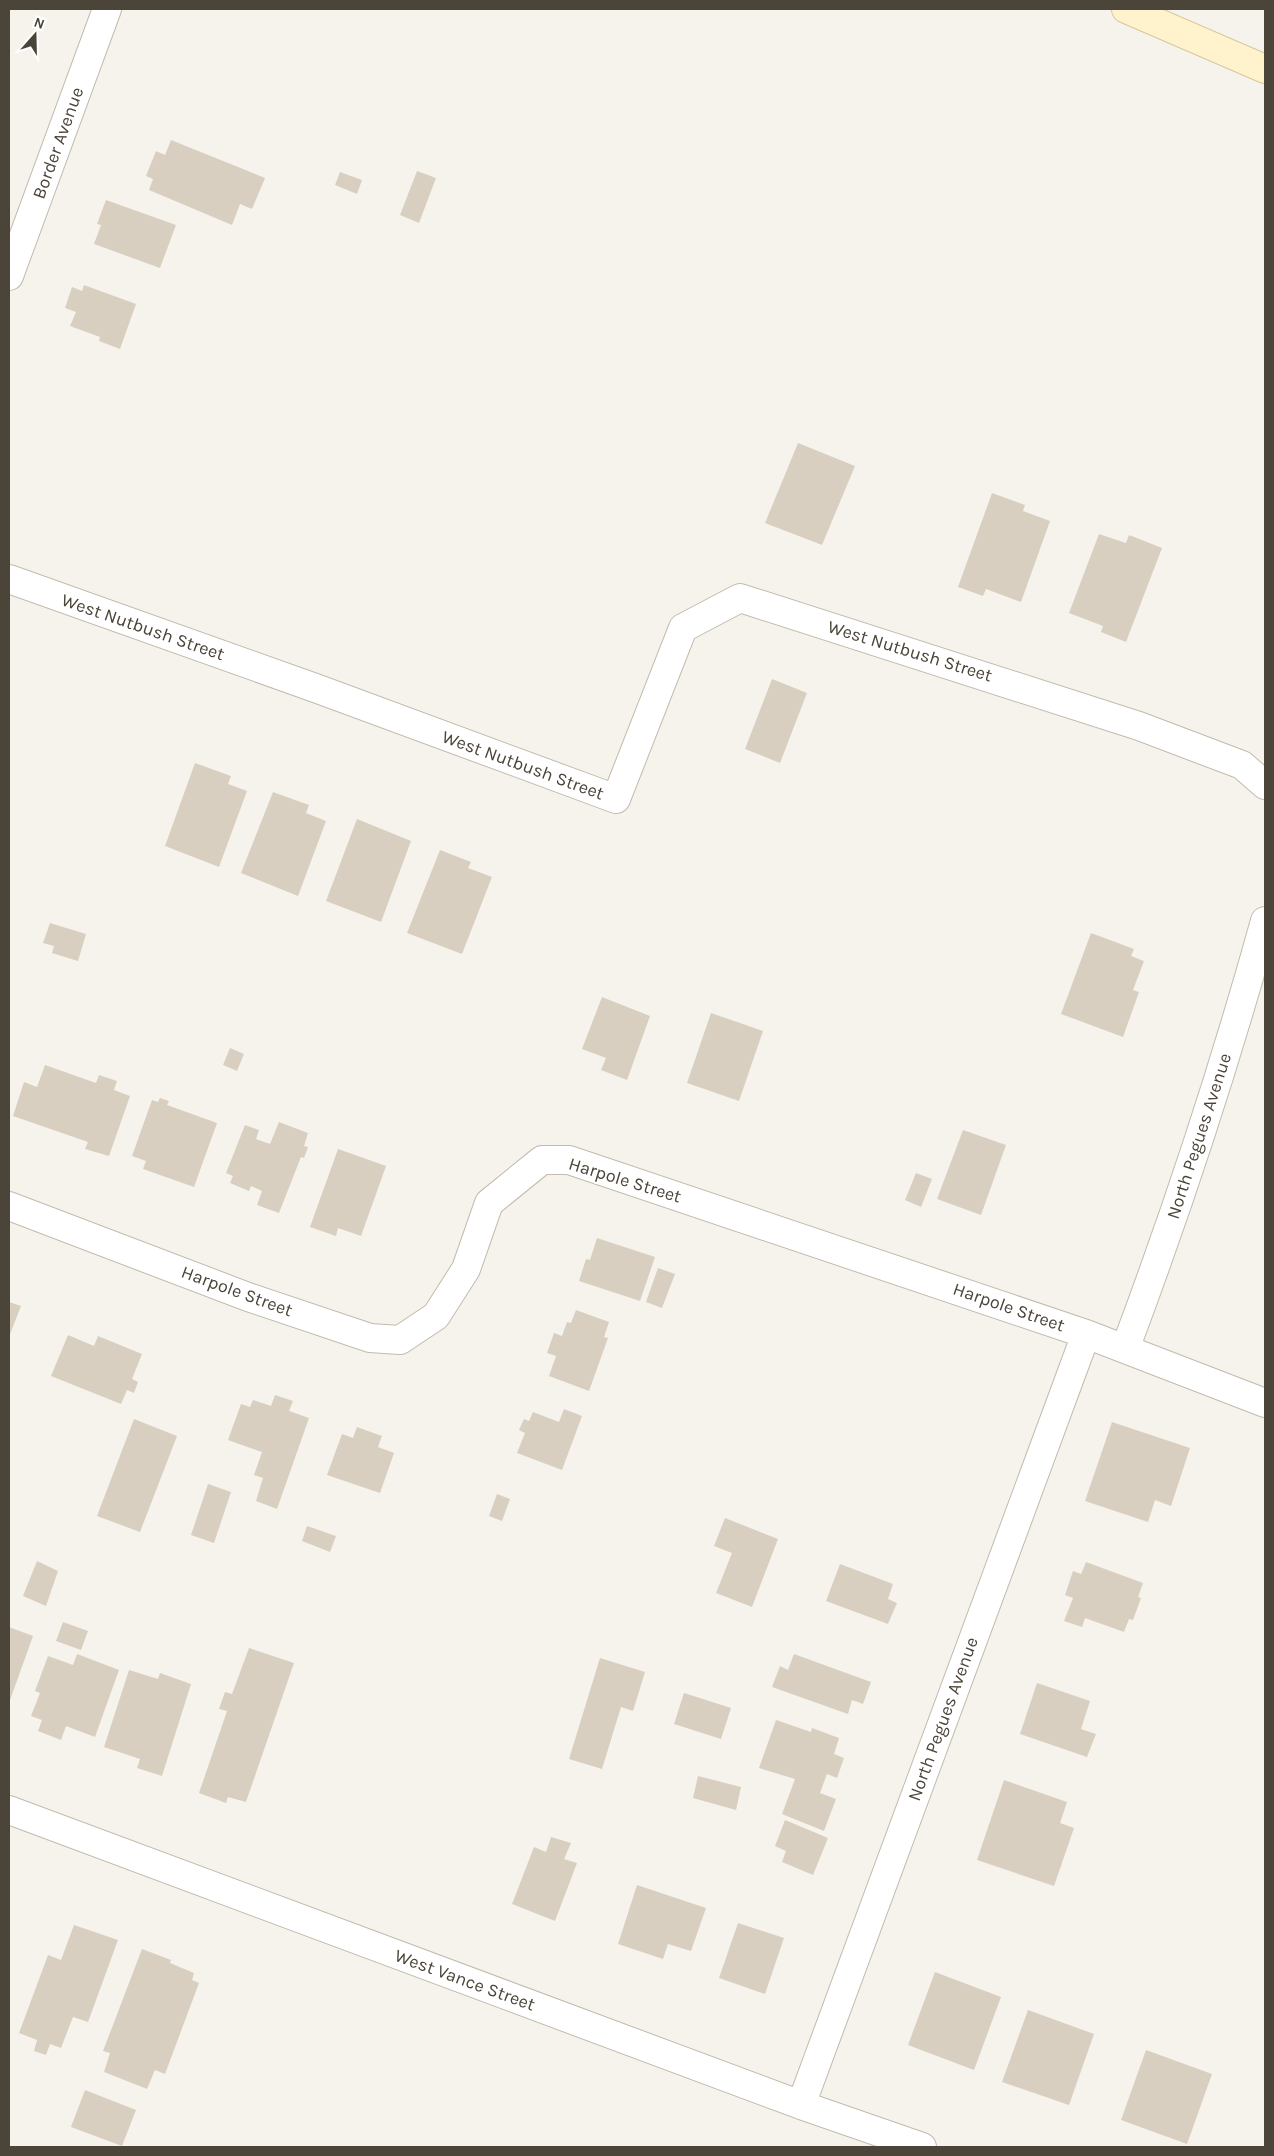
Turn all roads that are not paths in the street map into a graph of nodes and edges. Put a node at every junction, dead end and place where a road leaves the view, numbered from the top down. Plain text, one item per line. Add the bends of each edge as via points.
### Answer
1 (107, 9) edge
2 (1126, 9) edge
3 (1265, 69) edge
4 (9, 276) edge
5 (9, 579) edge
6 (1265, 786) edge
7 (1265, 921) edge
8 (9, 1206) edge
9 (1086, 1334) junction
10 (1125, 1349) junction
11 (1265, 1402) edge
12 (9, 1810) edge
13 (801, 2105) junction
14 (922, 2147) edge

1 - 4 street, Border Avenue
2 - 3 main road
5 - 6 street, West Nutbush Street via 318,688 616,799 683,628 740,598 1139,726 1242,765
7 - 10 street, North Pegues Avenue via 1248,984 1165,1241
8 - 9 street, Harpole Street via 258,1300 370,1338 400,1340 436,1316 466,1270 489,1203 542,1160 569,1160
9 - 10 street, Harpole Street
9 - 13 street, North Pegues Avenue
10 - 11 street, Harpole Street
12 - 13 street, West Vance Street
13 - 14 street, West Vance Street

